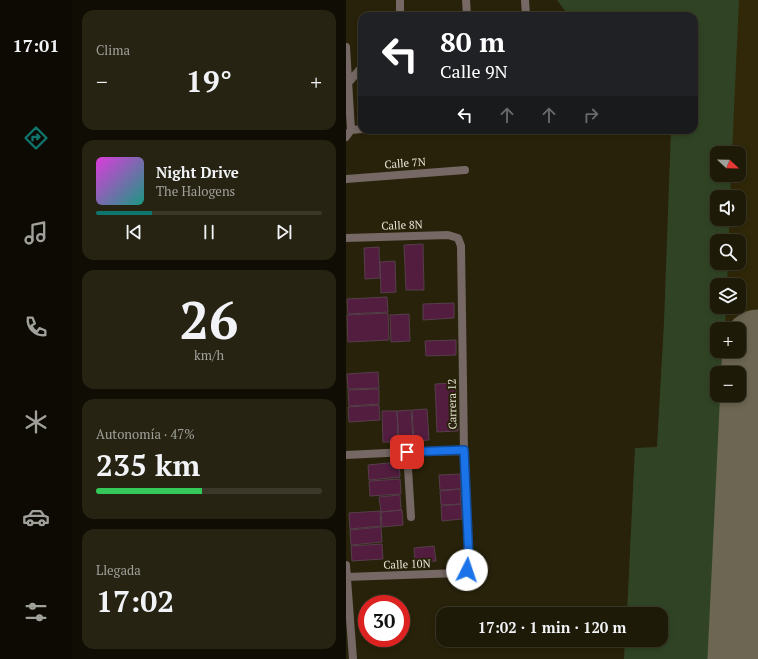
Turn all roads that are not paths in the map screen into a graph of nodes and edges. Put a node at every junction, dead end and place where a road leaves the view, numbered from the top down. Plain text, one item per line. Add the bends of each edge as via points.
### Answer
1 (400, 0) edge
2 (466, 0) edge
3 (525, 0) edge
4 (400, 12) edge
5 (467, 12) edge
6 (526, 12) edge
7 (346, 48) edge
8 (358, 72) edge
9 (348, 83) junction
10 (349, 134) edge
11 (465, 170) dead end
12 (346, 179) edge
13 (346, 238) edge
14 (458, 238) joint
15 (464, 450) junction
16 (407, 452) junction
17 (346, 455) edge
18 (411, 517) dead end
19 (346, 565) edge
20 (467, 570) joint
21 (346, 577) edge
22 (353, 659) edge

1 - 4 street
2 - 5 street
3 - 6 street
7 - 9 street
8 - 9 street
9 - 10 street
11 - 12 street, Calle 7N
13 - 14 street, Calle 8N via 448,235
14 - 15 street, Carrera 12 via 461,246
15 - 16 street
15 - 20 street, Carrera 12 via 469,561
16 - 17 street
16 - 18 street
19 - 21 street
20 - 21 street, Calle 10N via 460,574
21 - 22 street

